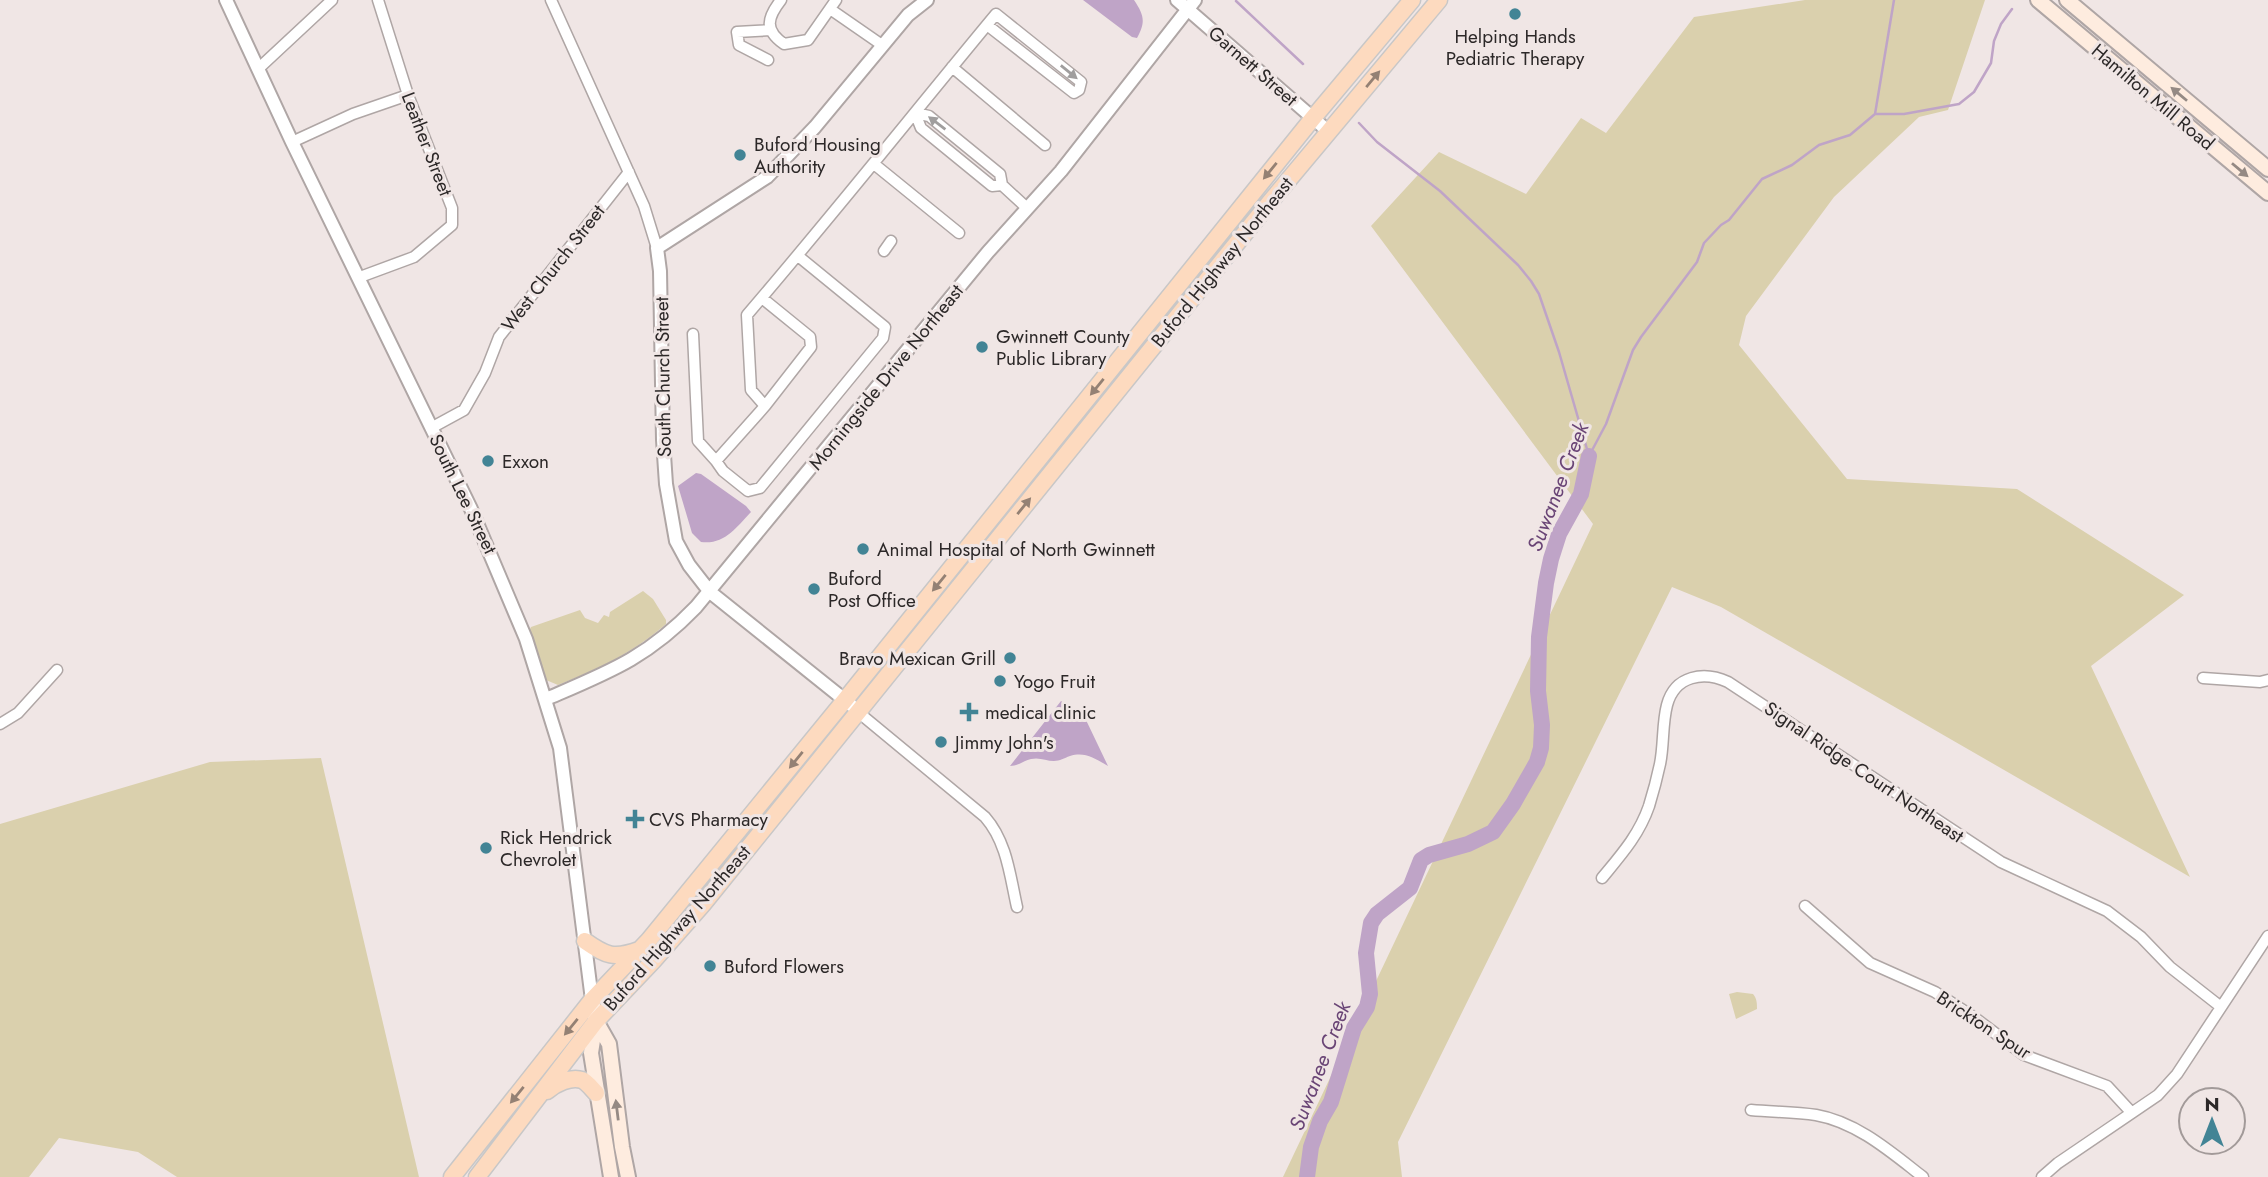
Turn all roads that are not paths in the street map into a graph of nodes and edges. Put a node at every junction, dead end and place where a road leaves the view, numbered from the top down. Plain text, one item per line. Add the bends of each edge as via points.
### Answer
1 (226, 0) edge
2 (332, 0) edge
3 (378, 0) edge
4 (551, 0) edge
5 (781, 0) edge
6 (927, 0) edge
7 (1412, 0) edge
8 (1439, 0) edge
9 (2038, 0) edge
10 (2067, 0) edge
11 (1186, 3) edge
12 (833, 5) edge
13 (987, 25) junction
14 (771, 30) junction
15 (882, 45) junction
16 (1045, 53) junction
17 (768, 60) dead end
18 (1037, 64) junction
19 (952, 67) junction
20 (258, 69) junction
21 (408, 95) junction
22 (915, 113) junction
23 (1313, 118) junction
24 (1329, 132) junction
25 (292, 142) junction
26 (1045, 145) dead end
27 (966, 146) junction
28 (958, 158) junction
29 (874, 164) junction
30 (2268, 169) edge
31 (629, 172) junction
32 (1002, 185) junction
33 (2268, 193) edge
34 (1027, 208) junction
35 (959, 233) dead end
36 (891, 241) dead end
37 (657, 248) junction
38 (884, 251) dead end
39 (798, 256) junction
40 (360, 277) junction
41 (762, 298) junction
42 (693, 334) dead end
43 (765, 406) junction
44 (431, 428) junction
45 (716, 461) junction
46 (710, 592) junction
47 (57, 670) dead end
48 (2203, 678) dead end
49 (2268, 680) edge
50 (546, 699) junction
51 (845, 700) junction
52 (858, 712) junction
53 (0, 724) edge
54 (1602, 878) dead end
55 (1805, 906) dead end
56 (1017, 907) dead end
57 (2268, 936) edge
58 (585, 942) junction
59 (644, 945) junction
60 (592, 1000) junction
61 (2221, 1007) junction
62 (596, 1021) junction
63 (596, 1093) junction
64 (533, 1105) junction
65 (1751, 1111) dead end
66 (2131, 1112) junction
67 (451, 1176) edge
68 (477, 1177) edge
69 (611, 1177) edge
70 (628, 1177) edge
71 (1923, 1177) edge
72 (2042, 1177) edge

1 - 20 street, South Lee Street
2 - 20 street
3 - 21 street, Leather Street
4 - 31 street, South Church Street
5 - 14 street via 771,15
6 - 15 street
7 - 23 main road, Buford Highway Northeast
24 -> 8 main road, Buford Highway Northeast
9 -> 33 main road, Hamilton Mill Road
30 -> 10 main road, Hamilton Mill Road
11 - 23 street, Garnett Street
11 - 34 street, Morningside Drive Northeast via 1061,171
12 - 14 street via 808,40 784,44
12 - 15 street
13 - 16 street via 996,13
13 - 18 street
13 - 19 street
14 - 17 street via 737,32 739,45
15 - 37 street via 767,177
16 - 18 street
16 -> 18 street via 1081,82 1079,90 1074,93
19 - 22 street
19 - 26 street
20 - 25 street, South Lee Street
21 - 25 street
21 - 40 street, Leather Street via 452,208 452,225 414,257
27 -> 22 street via 929,116
22 - 28 street via 921,128
22 - 29 street
23 - 24 street, Garnett Street
23 -> 51 main road, Buford Highway Northeast
52 -> 24 main road, Buford Highway Northeast
25 - 40 street, South Lee Street
27 - 28 street
27 - 32 street via 1000,174
28 - 32 street via 992,186
29 - 35 street
29 - 39 street
31 - 37 street, South Church Street
31 - 44 street, West Church Street via 499,337 464,410
32 - 34 street
34 - 46 street, Morningside Drive Northeast
36 - 38 street
37 - 46 street, South Church Street via 670,513 676,541
39 - 41 street
39 - 45 street via 885,327 883,338 760,488 748,491
40 - 44 street, South Lee Street
41 - 43 street via 747,315 751,390
41 - 43 street via 810,337 811,347
42 - 45 street via 698,441
43 - 45 street
44 - 50 street, South Lee Street via 493,556
46 - 50 street, Morningside Drive Northeast via 667,636 635,659
46 - 51 street, South Church Street
47 - 53 street via 19,713
48 - 49 street
50 - 58 street, South Lee Street via 567,785
51 - 52 street, South Church Street
51 -> 59 main road, Buford Highway Northeast
52 - 56 street via 995,828
52 - 62 main road, Buford Highway Northeast via 702,905
54 - 61 street, Signal Ridge Court Northeast via 1639,831 1661,764 1668,703 1689,678 1714,676 2001,862 2107,911
55 - 66 street, Brickton Spur via 1870,963 1935,992 2024,1055 2107,1086
57 - 61 street
58 - 59 main road via 613,956
58 - 60 street, South Lee Street
59 - 60 main road, Buford Highway Northeast
60 - 62 main road, South Lee Street
60 -> 67 main road, Buford Highway Northeast
61 - 66 street via 2177,1074 2158,1096
62 - 63 main road, South Lee Street via 591,1053
62 - 64 main road, Buford Highway Northeast
70 -> 62 main road, South Lee Street via 609,1044
63 - 64 main road via 582,1080 571,1079 553,1086
63 - 69 main road, South Lee Street
64 - 68 main road, Buford Highway Northeast
65 - 71 street via 1818,1115 1844,1124
66 - 72 street

